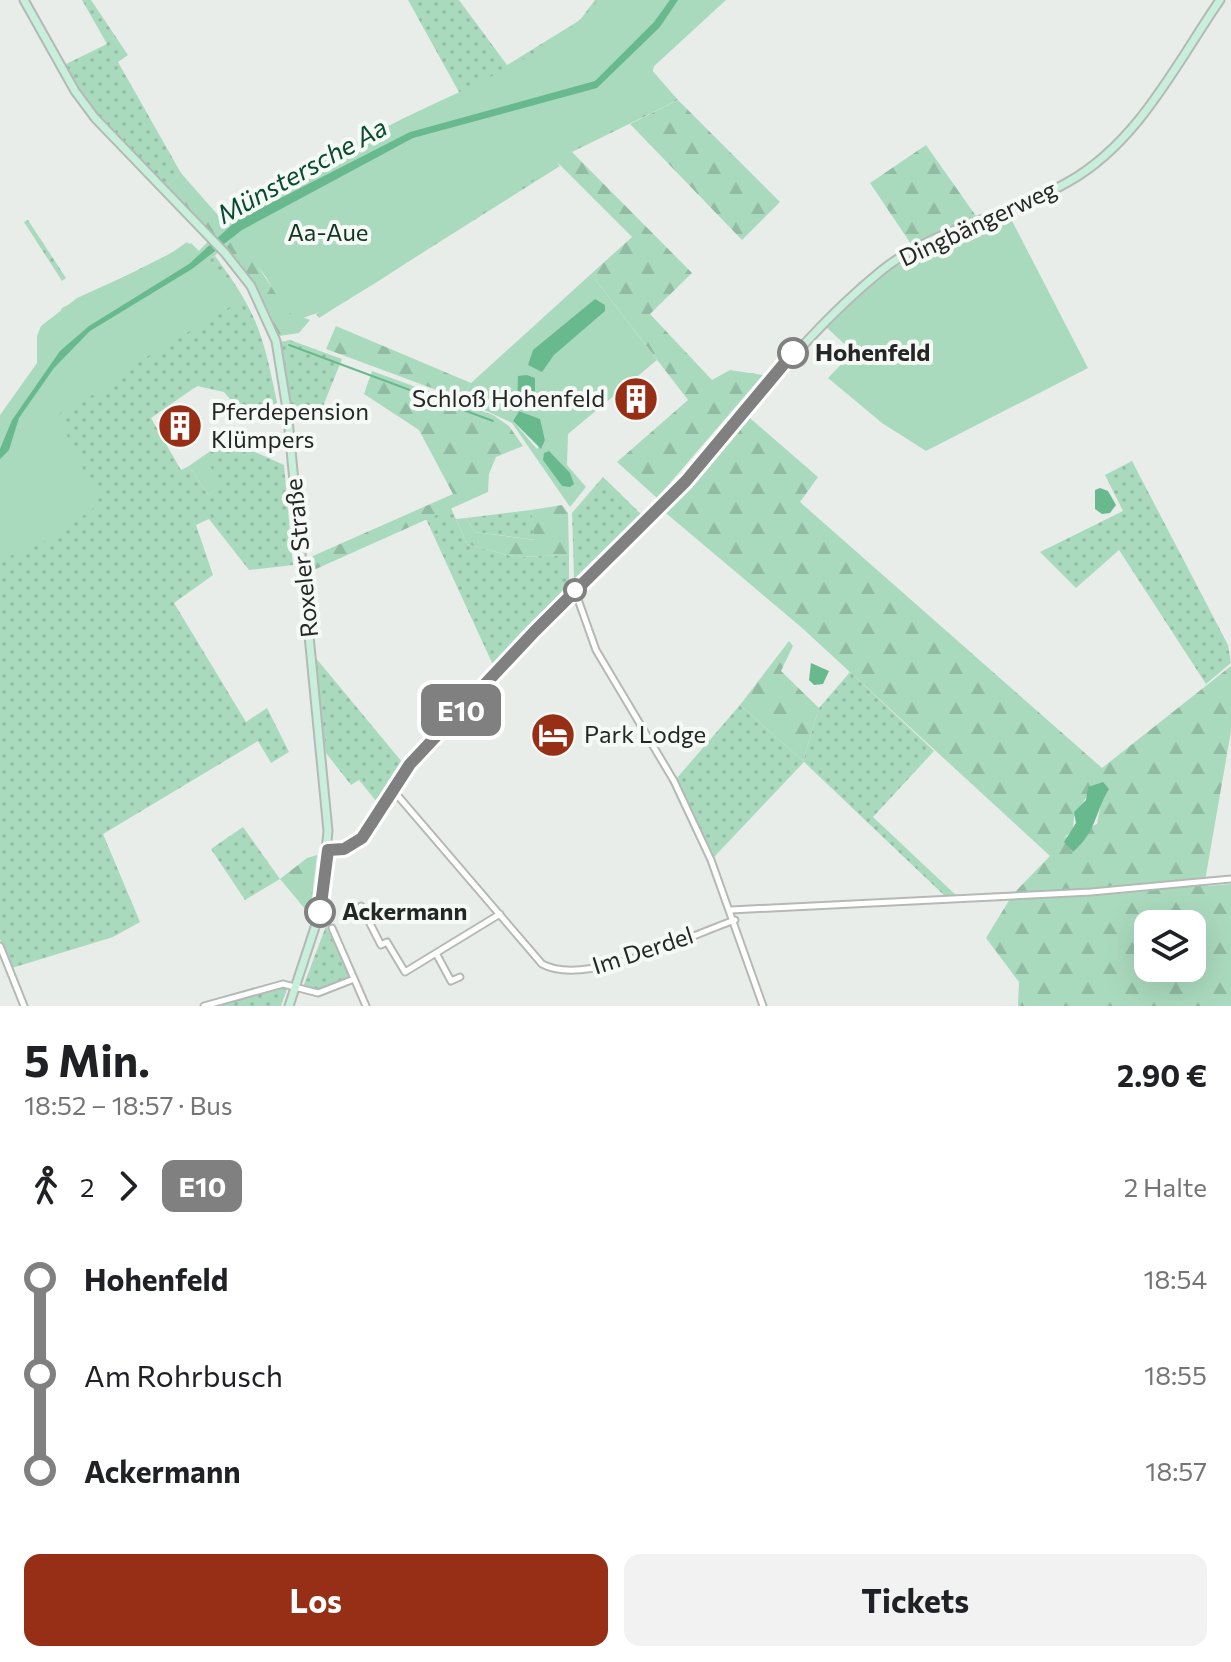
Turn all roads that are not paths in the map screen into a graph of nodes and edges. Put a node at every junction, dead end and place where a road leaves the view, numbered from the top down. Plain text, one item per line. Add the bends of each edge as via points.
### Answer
1 (24, 0) edge
2 (1220, 0) edge
3 (575, 590) junction
4 (392, 789) junction
5 (328, 850) junction
6 (1231, 879) edge
7 (361, 906) dead end
8 (731, 910) junction
9 (500, 914) junction
10 (735, 920) junction
11 (332, 928) dead end
12 (0, 946) edge
13 (437, 955) junction
14 (460, 977) dead end
15 (354, 979) junction
16 (295, 988) junction
17 (24, 1006) edge
18 (204, 1006) edge
19 (289, 1006) edge
20 (366, 1006) edge
21 (763, 1006) edge

1 - 5 main road, Roxeler Straße via 95,118 225,253 262,306 274,334 283,375 326,786
2 - 3 main road, Dingbängerweg via 1130,132 1108,154 1056,189 928,243 882,270 793,353 686,481
3 - 4 main road, Dingbängerweg
3 - 8 street via 596,650 674,781
4 - 5 main road, Dingbängerweg via 362,838 344,849
4 - 9 street, Im Derdel
5 - 16 main road, Roxeler Straße via 320,912
6 - 8 street via 1091,892
7 - 13 street via 381,945 387,942 405,972
8 - 10 street
9 - 10 street, Im Derdel via 542,964 564,971 614,963
9 - 13 street
10 - 21 street
11 - 15 street
12 - 17 street
13 - 14 street via 451,981
15 - 16 street via 318,993
15 - 20 street
16 - 18 street via 283,984
16 - 19 main road, Roxeler Straße

